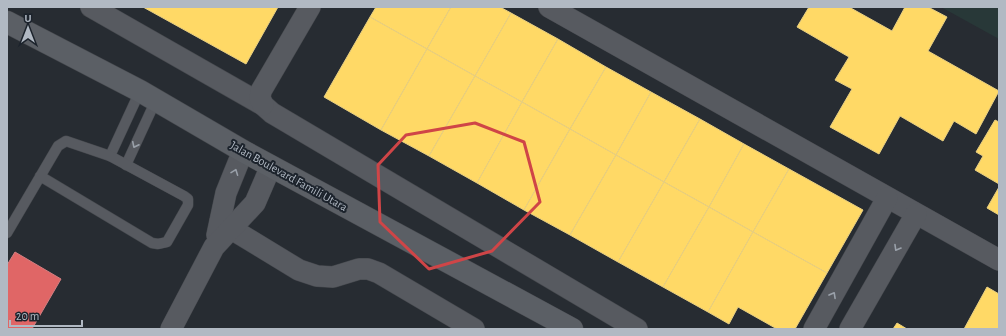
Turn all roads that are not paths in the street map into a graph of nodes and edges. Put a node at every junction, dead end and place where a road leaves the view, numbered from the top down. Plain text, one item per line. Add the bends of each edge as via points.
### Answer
1 (90, 7) edge
2 (310, 7) edge
3 (549, 7) edge
4 (7, 22) edge
5 (148, 96) junction
6 (263, 105) junction
7 (243, 151) junction
8 (110, 156) junction
9 (126, 165) junction
10 (271, 166) junction
11 (40, 176) junction
12 (887, 198) junction
13 (916, 214) junction
14 (225, 225) junction
15 (7, 233) edge
16 (999, 260) edge
17 (171, 329) edge
18 (474, 329) edge
19 (572, 329) edge
20 (637, 329) edge
21 (814, 329) edge
22 (850, 329) edge

1 - 6 street
2 - 6 street via 261,91
3 - 12 street
4 - 5 street, Jalan Boulevard Famili Utara
5 - 7 street, Jalan Boulevard Famili Utara
5 - 8 lane
5 -> 9 lane
6 - 20 street via 272,113
7 - 10 street, Jalan Boulevard Famili Utara
14 -> 7 street via 226,193
8 - 9 lane
8 - 11 lane via 66,141 58,146
9 - 11 lane via 188,199 188,205 167,242 152,243
10 - 14 street via 255,203
10 - 19 street, Jalan Boulevard Famili Utara
11 - 15 lane
12 - 13 street
21 -> 12 street
13 - 16 street
13 -> 22 street
14 - 17 street
14 - 18 street via 299,270 317,276 333,277 359,269 379,273

